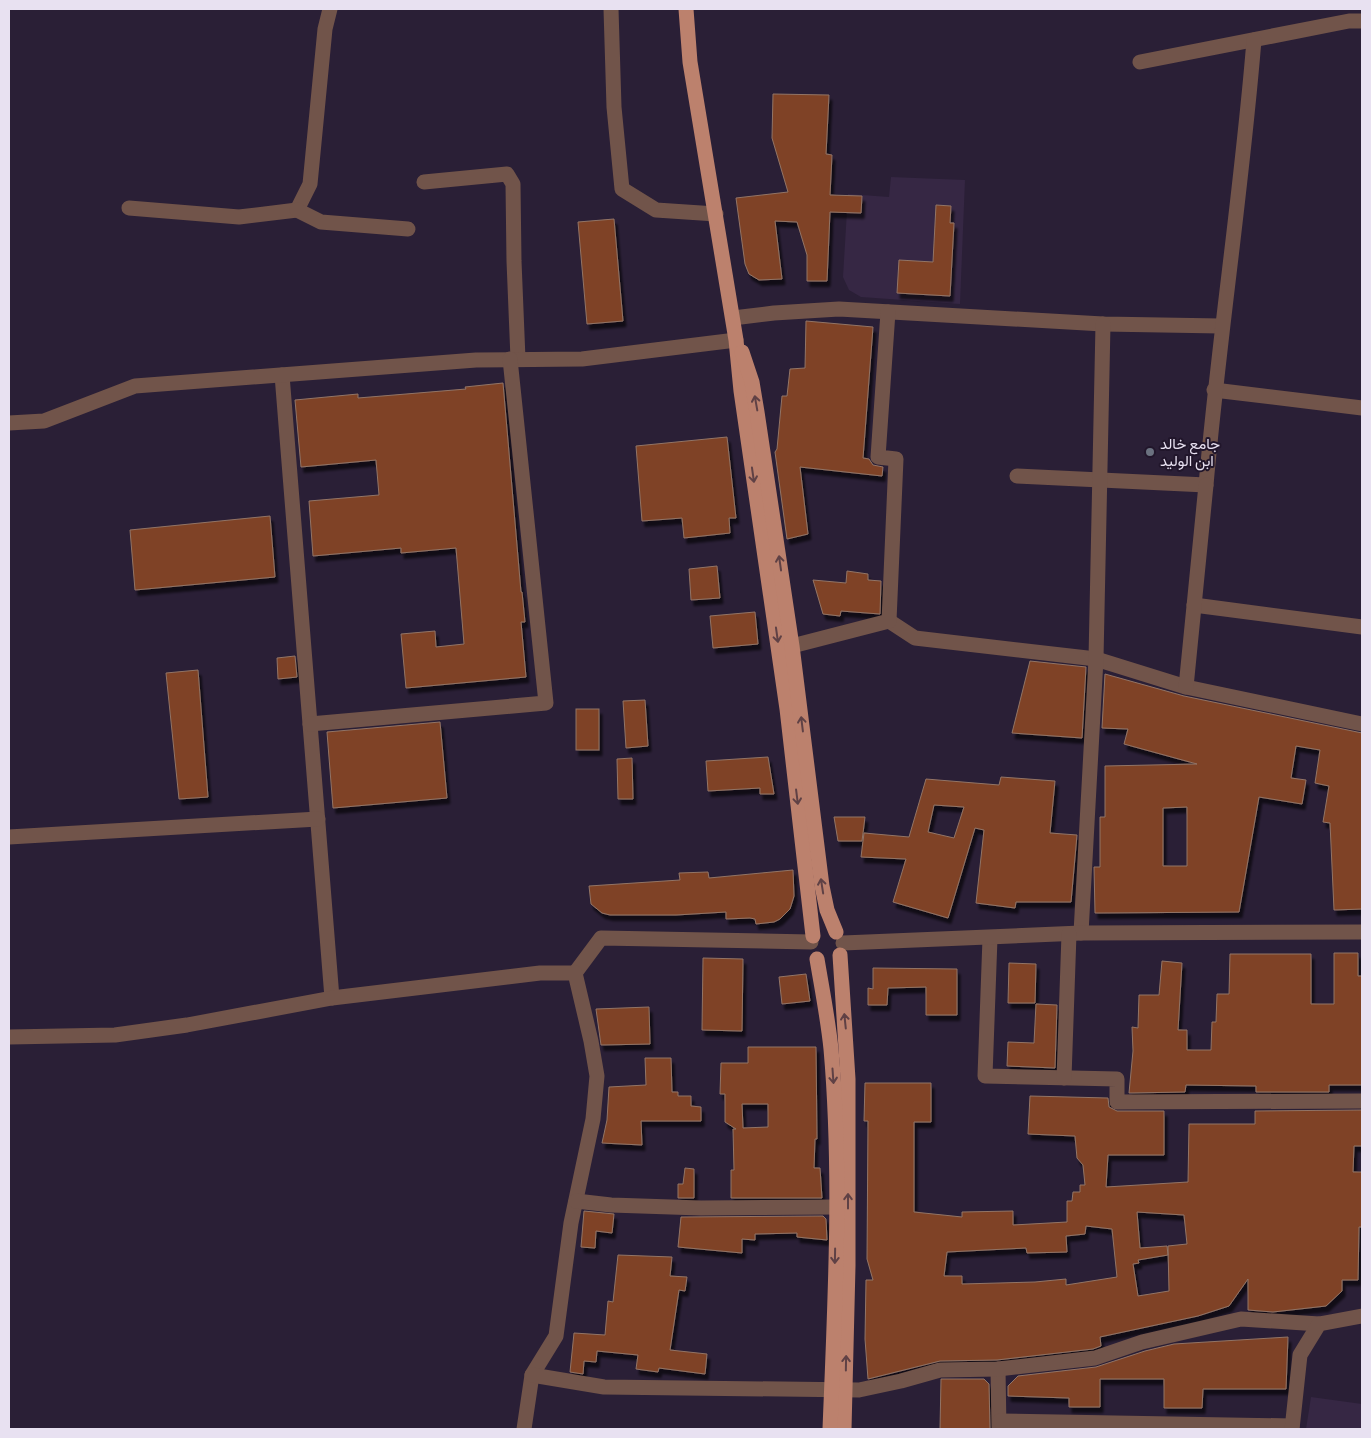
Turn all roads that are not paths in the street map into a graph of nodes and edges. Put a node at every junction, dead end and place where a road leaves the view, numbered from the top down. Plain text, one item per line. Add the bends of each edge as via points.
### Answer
1 (330, 9) edge
2 (612, 9) edge
3 (686, 9) edge
4 (1362, 21) edge
5 (1254, 40) junction
6 (1140, 62) dead end
7 (424, 182) dead end
8 (128, 208) dead end
9 (297, 210) junction
10 (716, 214) junction
11 (408, 230) dead end
12 (888, 312) junction
13 (733, 318) junction
14 (1103, 324) junction
15 (1221, 326) junction
16 (736, 340) junction
17 (514, 359) junction
18 (282, 375) junction
19 (1214, 390) junction
20 (1362, 408) edge
21 (9, 423) edge
22 (1016, 476) dead end
23 (1100, 480) junction
24 (1206, 485) junction
25 (1194, 605) junction
26 (889, 621) junction
27 (1362, 627) edge
28 (792, 646) junction
29 (1096, 659) junction
30 (1186, 687) junction
31 (310, 724) junction
32 (1362, 724) edge
33 (318, 819) junction
34 (9, 837) edge
35 (1362, 932) edge
36 (1075, 934) junction
37 (990, 938) junction
38 (812, 939) junction
39 (840, 944) junction
40 (817, 959) junction
41 (575, 973) junction
42 (332, 998) junction
43 (9, 1037) edge
44 (831, 1047) junction
45 (847, 1047) junction
46 (1064, 1078) junction
47 (1362, 1101) edge
48 (576, 1201) junction
49 (836, 1207) junction
50 (1362, 1316) edge
51 (1319, 1324) junction
52 (998, 1369) junction
53 (532, 1375) junction
54 (838, 1390) junction
55 (1000, 1425) edge
56 (1292, 1428) edge
57 (524, 1429) edge
58 (830, 1429) edge
59 (844, 1429) edge

1 - 9 street via 325,29 310,184
2 - 10 street via 614,107 622,189 656,210
3 - 10 main road via 690,62
4 - 5 street
5 - 6 street
5 - 15 street via 1249,109
7 - 17 street via 507,174 513,184
8 - 9 street via 239,218
9 - 11 street via 321,222
10 - 13 main road
12 - 13 street via 839,309 774,312
12 - 14 street
12 - 26 street via 878,457 896,459
13 - 16 main road
14 - 15 street
14 - 23 street
15 - 19 street
16 - 17 street via 582,359
28 -> 16 main road via 753,389
16 -> 38 main road via 788,709
17 - 18 street
17 - 31 street via 546,703
18 - 21 street via 135,386 44,421
18 - 31 street
19 - 20 street
19 - 24 street
22 - 23 street
23 - 24 street
23 - 29 street
24 - 25 street
25 - 27 street
25 - 30 street
26 - 28 street
26 - 29 street via 915,638
39 -> 28 main road via 822,886
29 - 30 street
29 - 36 street
30 - 32 street
31 - 33 street
33 - 34 street
33 - 42 street
35 - 36 street
36 - 37 street
36 - 46 street
37 - 39 street
37 - 46 street via 985,1076
38 - 39 main road via 824,929
38 - 40 main road via 813,954
38 - 41 street via 601,938
39 - 40 main road via 829,962
45 -> 39 main road
40 - 44 main road
41 - 42 street via 540,973
41 - 48 street via 597,1076 593,1119
42 - 43 street via 115,1035
44 - 45 main road
44 -> 49 main road
54 -> 45 main road via 848,1257
46 - 47 street via 1117,1079 1117,1102
48 - 49 street via 701,1208
48 - 53 street via 556,1336
49 -> 54 main road
50 - 51 street
51 - 52 street via 1241,1319 1142,1342 1095,1358
51 - 56 street via 1300,1355
52 - 54 street via 940,1370 859,1390
52 - 55 street
53 - 54 street via 604,1387
53 - 57 street
54 - 58 main road
54 - 59 main road
55 - 56 street

